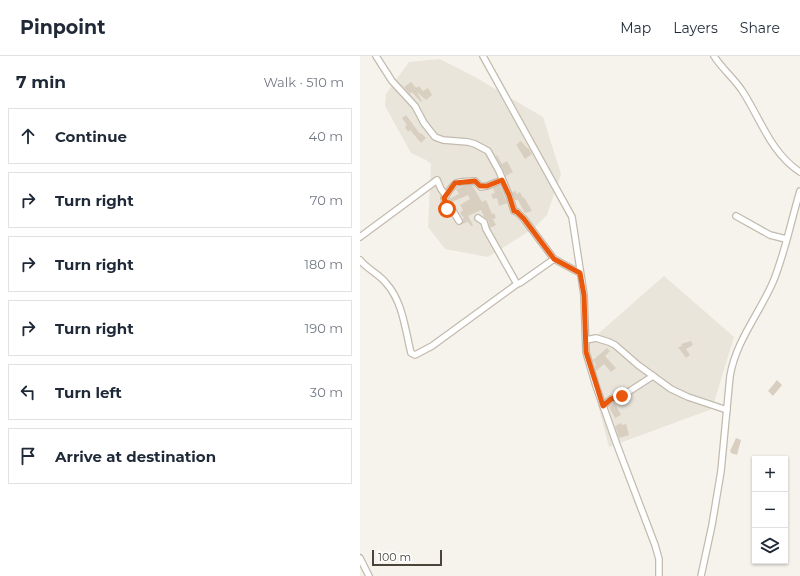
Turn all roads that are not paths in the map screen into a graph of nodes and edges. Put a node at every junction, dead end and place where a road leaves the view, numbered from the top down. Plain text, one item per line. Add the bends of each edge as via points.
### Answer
1 (376, 56) edge
2 (483, 56) edge
3 (714, 56) edge
4 (800, 172) edge
5 (502, 180) junction
6 (800, 190) edge
7 (446, 196) junction
8 (736, 216) dead end
9 (478, 218) dead end
10 (459, 221) dead end
11 (360, 237) edge
12 (786, 239) junction
13 (554, 259) junction
14 (360, 260) edge
15 (580, 273) junction
16 (517, 284) junction
17 (586, 340) junction
18 (653, 376) junction
19 (603, 406) junction
20 (727, 410) junction
21 (360, 558) edge
22 (369, 576) edge
23 (659, 576) edge
24 (701, 576) edge

1 - 5 street via 435,136 443,140 468,142 488,151
2 - 15 street via 570,213 574,223
3 - 4 street via 744,92 776,150
5 - 7 street via 484,187 475,181 457,182
5 - 13 street via 514,211 524,219
6 - 12 street
7 - 10 street via 446,208 453,211
7 - 11 street via 437,180
8 - 12 street via 770,235
9 - 16 street via 484,222
12 - 20 street via 772,283 732,362
13 - 15 street
13 - 16 street
14 - 16 street via 385,281 392,292 404,319 412,353 415,355 432,346
15 - 17 street via 584,295
17 - 18 street via 596,338 615,345
17 - 19 street via 586,352
18 - 19 street
18 - 20 street via 678,392
19 - 23 street via 655,545
20 - 24 street via 721,471
21 - 22 street

